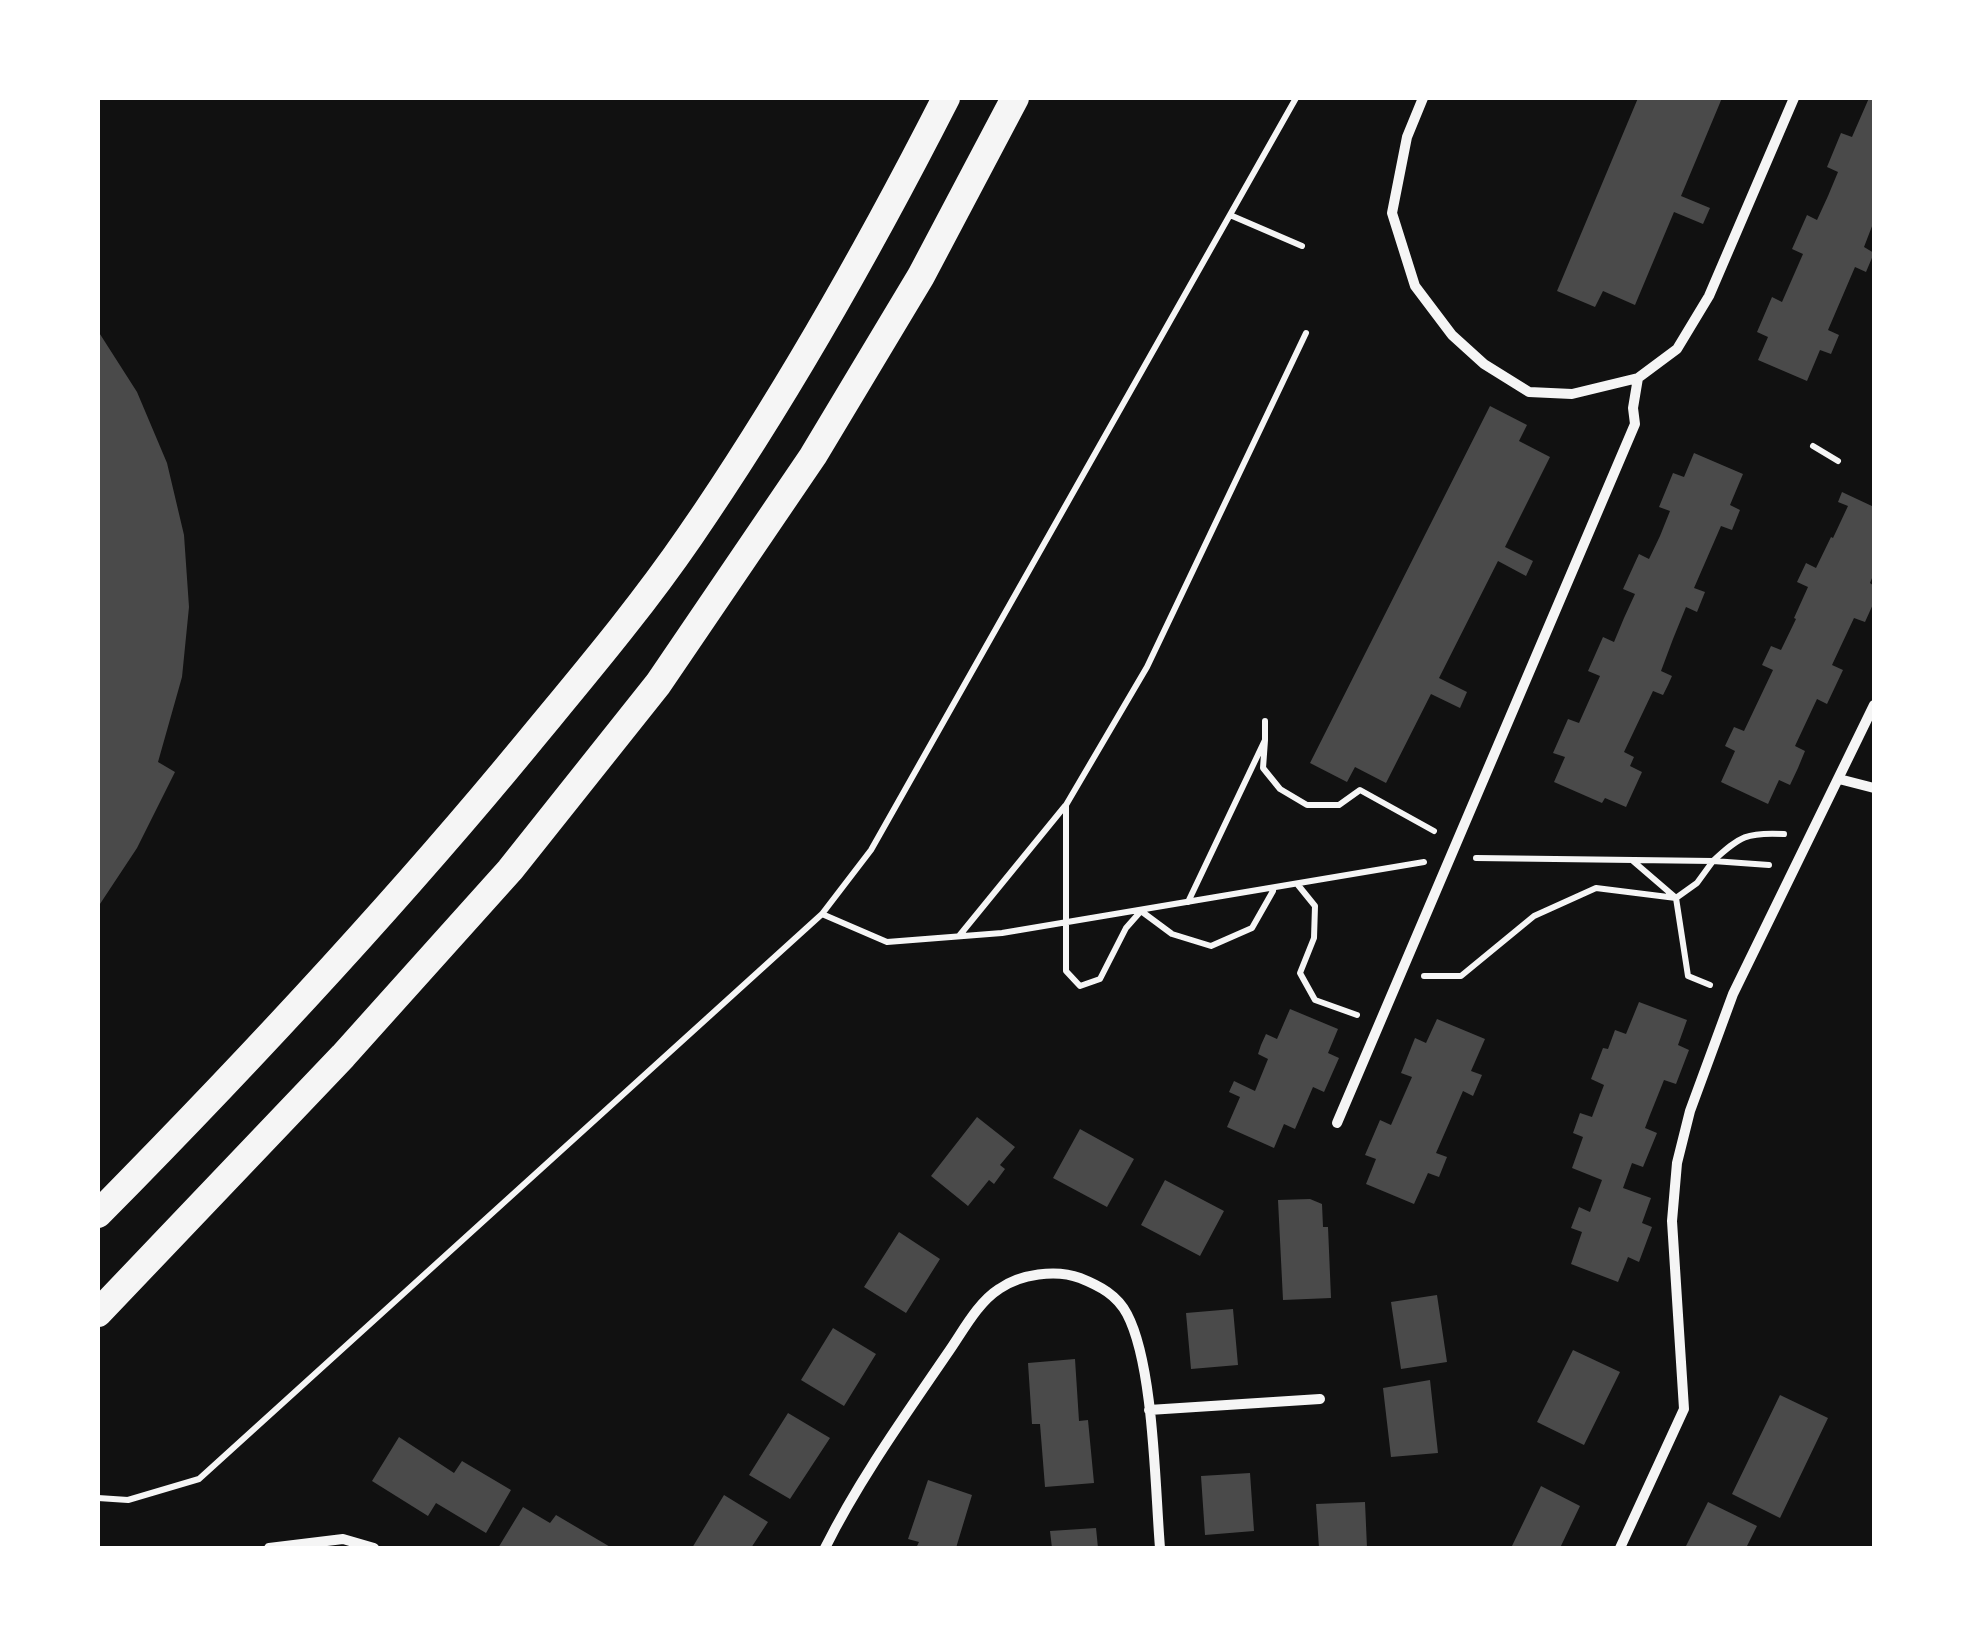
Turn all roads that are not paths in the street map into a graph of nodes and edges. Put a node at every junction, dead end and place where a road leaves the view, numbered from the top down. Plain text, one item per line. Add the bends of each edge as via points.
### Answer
1 (946, 98) edge
2 (1014, 98) edge
3 (1422, 98) edge
4 (1794, 98) edge
5 (1638, 378) junction
6 (1874, 704) edge
7 (1839, 779) junction
8 (1874, 788) edge
9 (1336, 1123) dead end
10 (98, 1214) edge
11 (98, 1313) edge
12 (1320, 1399) dead end
13 (1149, 1410) junction
14 (268, 1548) edge
15 (374, 1548) edge
16 (825, 1548) edge
17 (1160, 1548) edge
18 (1620, 1548) edge

1 - 10 highway via 868,250 765,423 613,640 448,840
2 - 11 highway via 921,276 813,456 658,684 510,870
3 - 5 street via 1392,213 1416,286 1452,334 1529,392 1572,394
4 - 5 street via 1709,296 1678,349
5 - 9 street via 1635,424
6 - 7 street
7 - 8 street
7 - 18 street via 1733,994 1690,1111 1672,1221 1684,1409
12 - 13 street
13 - 16 street via 1127,1314 1105,1288 1073,1275 1022,1277 977,1311
13 - 17 street
14 - 15 street via 343,1538

